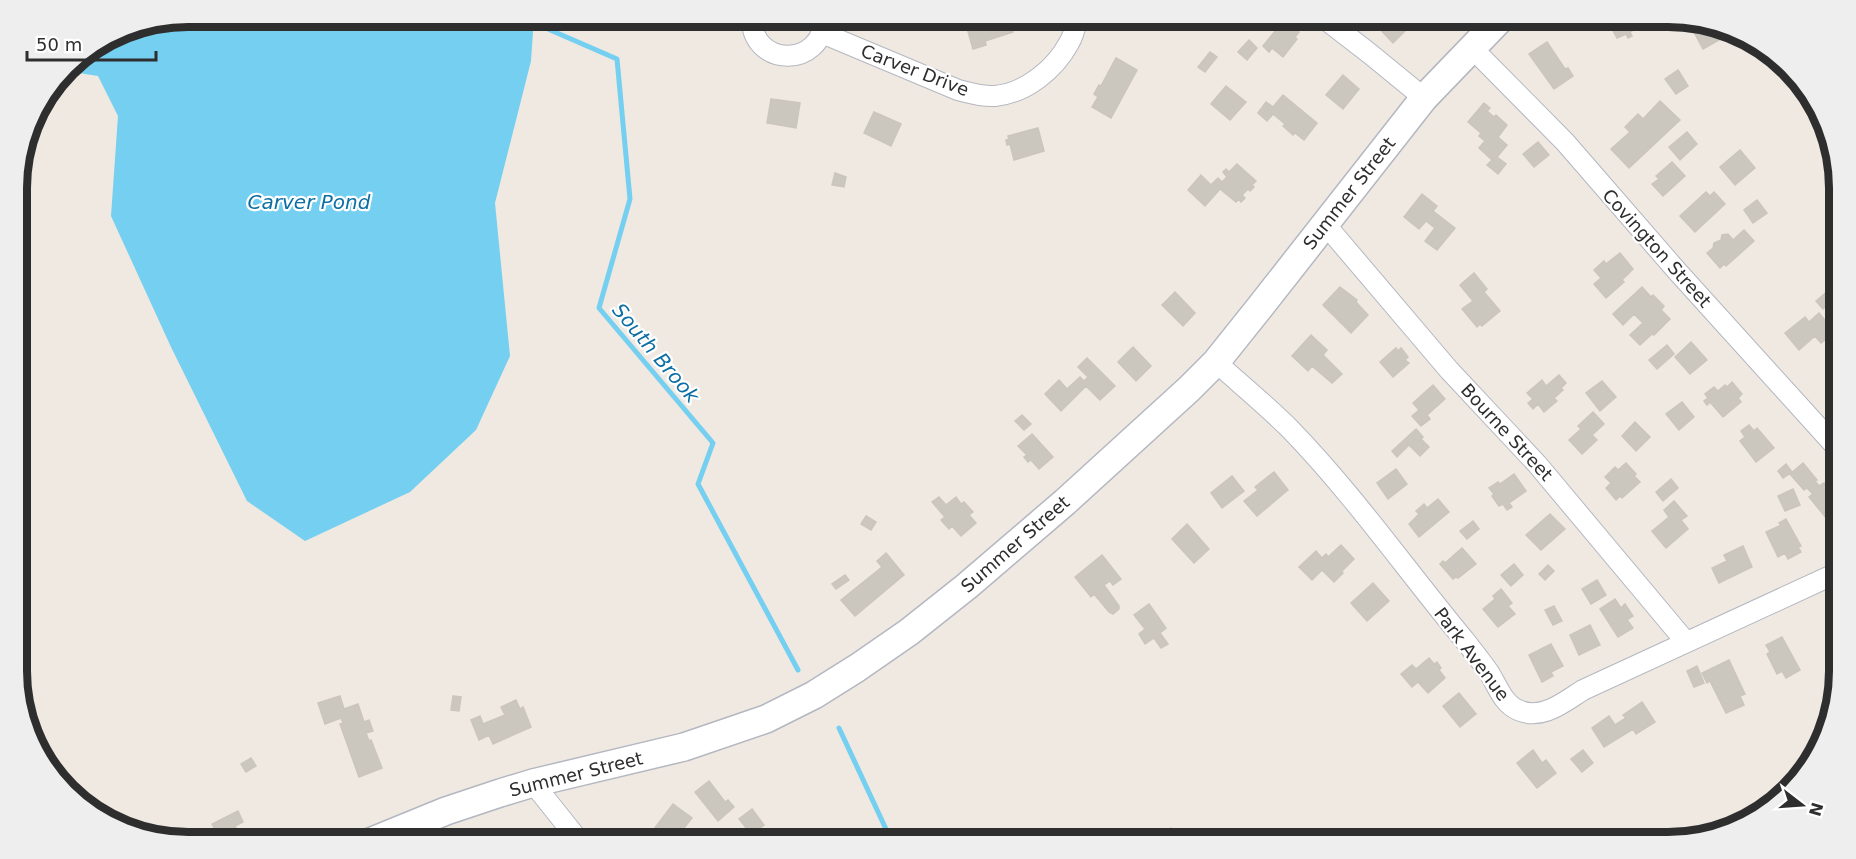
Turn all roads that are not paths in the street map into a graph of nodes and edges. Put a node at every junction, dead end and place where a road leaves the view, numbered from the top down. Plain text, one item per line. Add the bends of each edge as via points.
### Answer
1 (752, 27) edge
2 (823, 27) edge
3 (828, 27) edge
4 (1075, 27) edge
5 (1335, 27) edge
6 (1493, 27) edge
7 (1473, 49) junction
8 (1424, 98) junction
9 (1325, 224) junction
10 (1216, 362) junction
11 (1829, 439) edge
12 (1829, 577) edge
13 (1686, 642) junction
14 (533, 783) junction
15 (395, 832) edge
16 (572, 832) edge

1 - 2 street, Carver Drive via 766,49 790,57 813,47
3 - 4 street, Carver Drive via 958,90 995,96 1022,88 1055,63
5 - 8 street
6 - 7 main road, Summer Street
7 - 8 main road, Summer Street
7 - 11 street, Covington Street via 1564,142
8 - 9 main road, Summer Street
9 - 10 main road, Summer Street
9 - 13 street, Bourne Street via 1449,370 1537,464
10 - 13 street, Park Avenue via 1288,428 1342,487 1514,708 1533,714 1550,710 1583,690
10 - 14 main road, Summer Street via 1091,479 967,586 836,681 766,719 713,738
12 - 13 street, Park Avenue
14 - 15 main road, Summer Street
14 - 16 street

